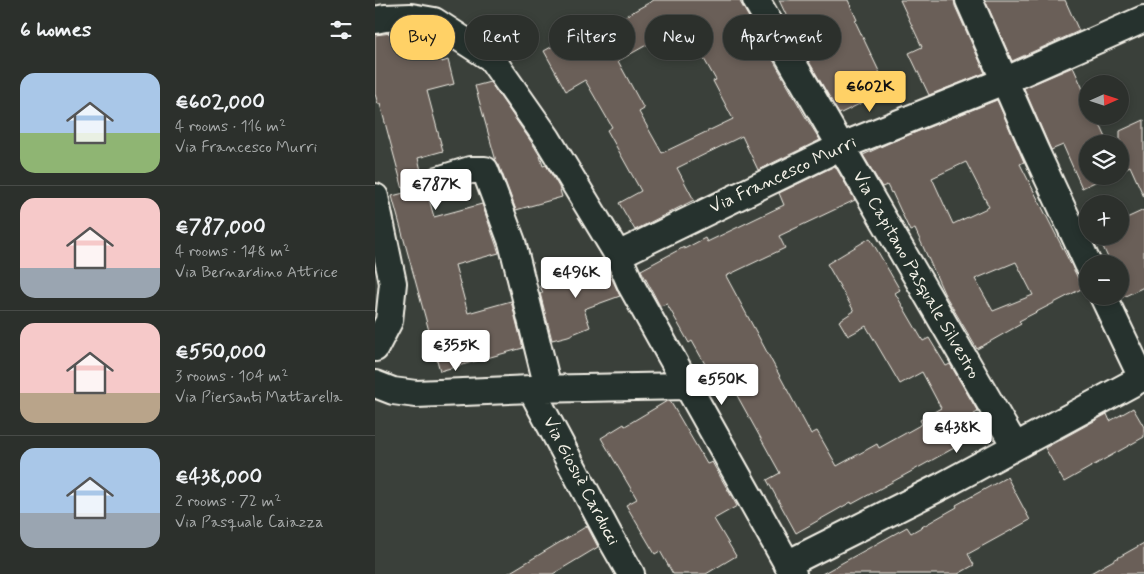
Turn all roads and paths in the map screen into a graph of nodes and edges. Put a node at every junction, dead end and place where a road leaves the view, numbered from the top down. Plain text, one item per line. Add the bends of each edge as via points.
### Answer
1 (756, 0) edge
2 (969, 0) edge
3 (1144, 19) edge
4 (375, 20) edge
5 (1004, 81) junction
6 (842, 146) junction
7 (438, 180) dead end
8 (375, 197) edge
9 (618, 254) junction
10 (1084, 255) edge
11 (1107, 305) edge
12 (375, 348) edge
13 (1143, 377) edge
14 (375, 384) edge
15 (688, 386) junction
16 (540, 388) junction
17 (1015, 446) junction
18 (790, 569) edge
19 (631, 574) edge

1 - 6 street, Via Capitano Pasquale Silvestro
2 - 5 street
3 - 5 street, Via Francesco Murri
4 - 9 street via 411,17 434,21 491,58 547,138
5 - 6 street, Via Francesco Murri
5 - 10 street
6 - 9 street, Via Francesco Murri
6 - 17 street, Via Capitano Pasquale Silvestro
7 - 16 street, Via Giosuè Carducci via 470,170 485,170 512,242
8 - 12 street via 393,283 389,321
9 - 15 street via 632,288
11 - 13 street
13 - 17 street
14 - 16 street via 393,391 416,394
15 - 16 street
15 - 18 street
16 - 19 street, Via Giosuè Carducci via 609,537
17 - 18 street

